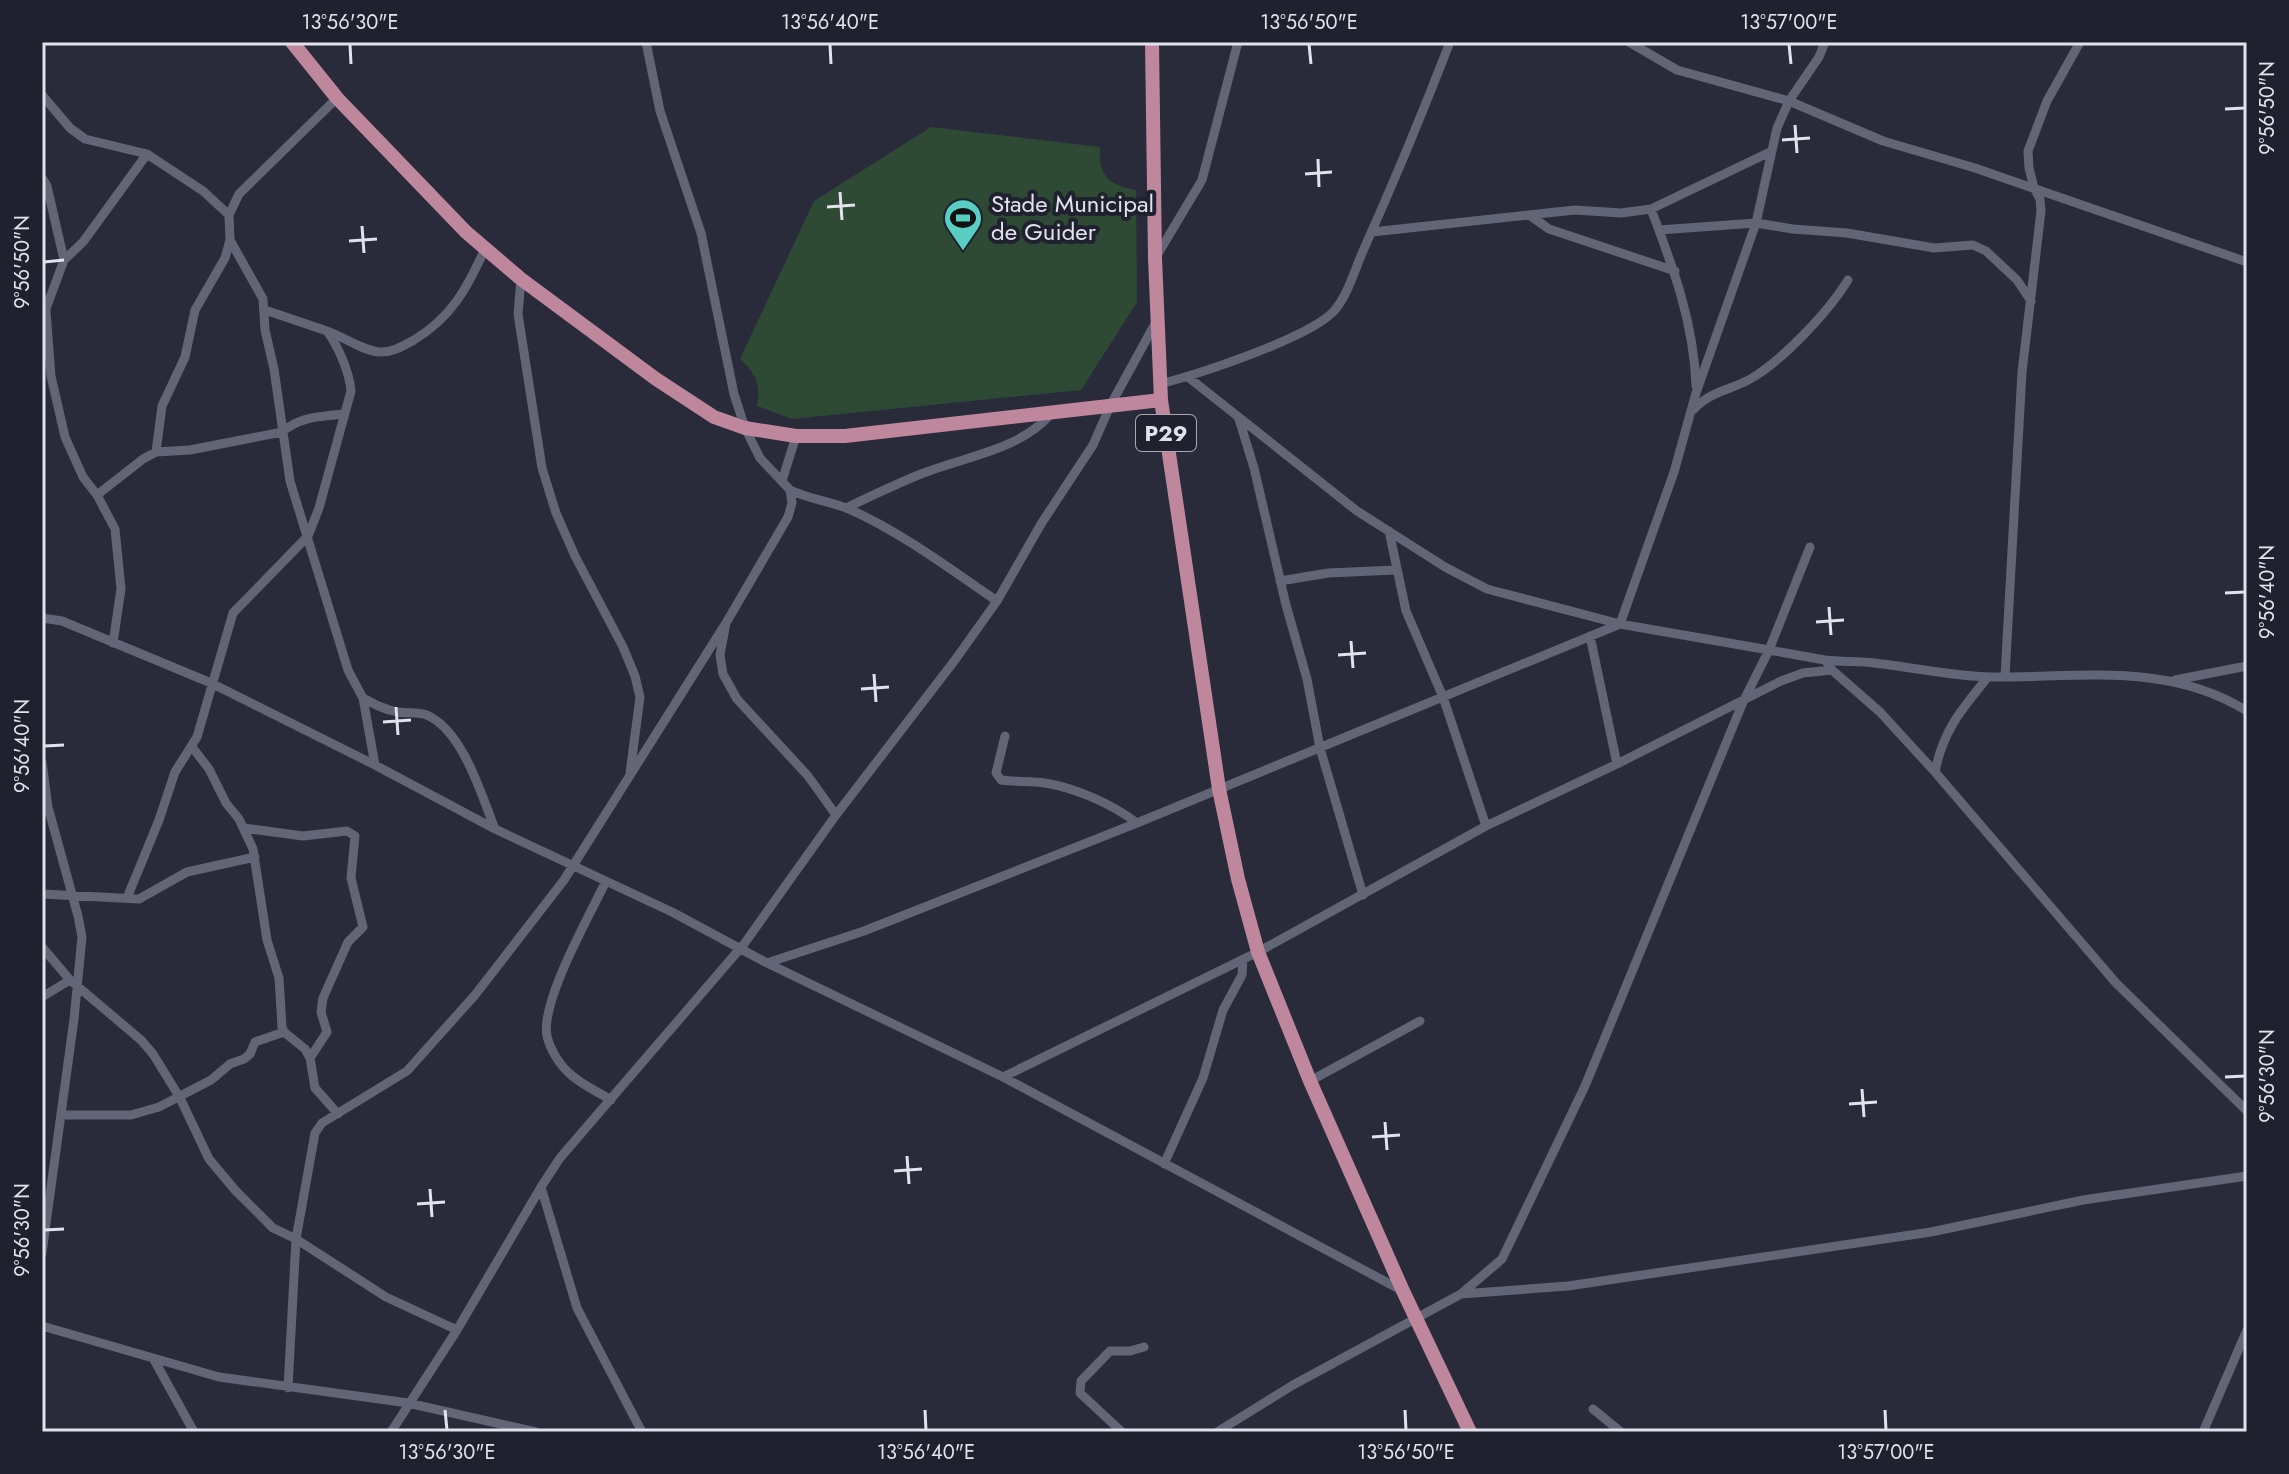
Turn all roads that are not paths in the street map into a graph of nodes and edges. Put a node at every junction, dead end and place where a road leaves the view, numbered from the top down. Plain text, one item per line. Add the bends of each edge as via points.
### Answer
1 (292, 42) edge
2 (646, 42) edge
3 (1152, 42) edge
4 (1238, 42) edge
5 (1450, 42) edge
6 (1629, 42) edge
7 (1825, 42) edge
8 (2080, 42) edge
9 (42, 95) edge
10 (337, 98) junction
11 (1789, 101) junction
12 (46, 106) edge
13 (1770, 152) junction
14 (147, 154) junction
15 (42, 178) edge
16 (2034, 188) junction
17 (1651, 209) junction
18 (229, 215) junction
19 (1532, 217) junction
20 (1756, 223) junction
21 (1659, 230) junction
22 (1372, 232) junction
23 (230, 240) junction
24 (485, 249) junction
25 (1155, 258) junction
26 (64, 260) junction
27 (2247, 262) edge
28 (1675, 271) junction
29 (521, 279) junction
30 (1848, 280) dead end
31 (2031, 301) junction
32 (265, 310) junction
33 (44, 315) edge
34 (1159, 315) junction
35 (327, 331) junction
36 (1188, 377) junction
37 (1161, 392) junction
38 (1696, 393) junction
39 (1110, 406) junction
40 (1691, 412) junction
41 (343, 414) junction
42 (1051, 414) junction
43 (1239, 419) junction
44 (745, 428) junction
45 (282, 432) junction
46 (796, 436) junction
47 (156, 452) junction
48 (782, 481) junction
49 (790, 490) junction
50 (97, 495) junction
51 (846, 508) junction
52 (1389, 531) junction
53 (308, 536) junction
54 (1810, 547) dead end
55 (1396, 570) junction
56 (1280, 581) junction
57 (997, 601) junction
58 (42, 618) edge
59 (726, 623) junction
60 (1620, 624) junction
61 (1590, 636) junction
62 (113, 643) junction
63 (1769, 650) junction
64 (1825, 660) junction
65 (2247, 666) edge
66 (1832, 670) junction
67 (2005, 676) junction
68 (1988, 677) junction
69 (2175, 680) junction
70 (211, 683) junction
71 (1443, 697) junction
72 (363, 698) junction
73 (1743, 702) junction
74 (2247, 711) edge
75 (1005, 736) dead end
76 (192, 747) junction
77 (1320, 748) junction
78 (42, 762) edge
79 (1617, 764) junction
80 (375, 765) junction
81 (1935, 772) junction
82 (630, 776) junction
83 (1219, 789) junction
84 (836, 815) junction
85 (1137, 823) junction
86 (1486, 826) junction
87 (244, 828) junction
88 (495, 829) junction
89 (255, 857) junction
90 (573, 866) junction
91 (606, 881) junction
92 (42, 894) edge
93 (71, 895) junction
94 (1363, 895) junction
95 (127, 898) junction
96 (42, 947) edge
97 (739, 950) junction
98 (1258, 952) junction
99 (1243, 959) junction
100 (767, 963) junction
101 (74, 983) junction
102 (42, 997) edge
103 (1420, 1021) dead end
104 (284, 1032) junction
105 (310, 1058) junction
106 (1003, 1077) junction
107 (1310, 1081) junction
108 (2247, 1091) edge
109 (180, 1098) junction
110 (2237, 1099) junction
111 (611, 1100) junction
112 (2247, 1111) edge
113 (338, 1114) junction
114 (61, 1115) junction
115 (1164, 1164) junction
116 (2247, 1176) edge
117 (541, 1187) junction
118 (296, 1239) junction
119 (42, 1253) edge
120 (1403, 1291) junction
121 (1461, 1294) junction
122 (1417, 1319) junction
123 (42, 1326) edge
124 (457, 1330) junction
125 (2247, 1330) edge
126 (1144, 1347) dead end
127 (153, 1358) junction
128 (288, 1388) junction
129 (408, 1403) junction
130 (1593, 1409) dead end
131 (194, 1432) edge
132 (391, 1432) edge
133 (534, 1432) edge
134 (642, 1432) edge
135 (1122, 1432) edge
136 (1217, 1432) edge
137 (1470, 1432) edge
138 (1621, 1432) edge
139 (2203, 1432) edge

1 - 10 main road, P29
2 - 44 street via 660,111 701,233 726,364
3 - 25 main road
4 - 25 street via 1202,180
5 - 22 street
6 - 11 street via 1677,70
7 - 11 street
8 - 16 street via 2047,101 2028,151
9 - 12 street
10 - 18 street via 239,194
10 - 24 main road, P29
11 - 13 street
11 - 16 street via 1883,141
12 - 14 street via 85,139
13 - 17 street
13 - 20 street
14 - 18 street
14 - 26 street
15 - 26 street
16 - 27 street
16 - 31 street via 2041,211
17 - 19 street via 1589,209
17 - 21 street
18 - 23 street
19 - 22 street
19 - 28 street via 1549,229
20 - 21 street
20 - 31 street via 1934,248 1973,245 2017,280
20 - 38 street
21 - 28 street
22 - 36 street via 1334,310 1294,336
23 - 32 street
23 - 47 street via 195,310 185,357 166,393
24 - 29 main road, P29
24 - 35 street via 470,282 435,327 403,346 377,352
25 - 34 main road
26 - 33 street
28 - 38 street via 1690,327
29 - 44 main road, P29 via 656,379 714,417
29 - 82 street via 518,314 542,468 562,527 618,636 640,697
30 - 40 street via 1833,304 1760,373 1707,397
31 - 67 street via 2022,372
32 - 35 street
32 - 45 street
33 - 50 street via 65,437
34 - 37 main road
34 - 39 street
35 - 41 street via 350,381
36 - 37 street
36 - 43 street
37 - 39 main road, P29
37 - 83 main road, P29
38 - 40 street
39 - 42 main road, P29
39 - 57 street via 1093,445
40 - 60 street
41 - 45 street via 305,418
41 - 53 street
42 - 46 main road, P29 via 845,436
42 - 51 street via 1036,431
43 - 52 street
43 - 56 street
44 - 46 main road, P29
44 - 48 street via 760,458
45 - 47 street
45 - 53 street via 290,481
46 - 48 street
47 - 50 street
48 - 49 street
49 - 51 street
49 - 59 street via 788,517
50 - 62 street via 115,529 121,589
51 - 57 street via 916,546
52 - 55 street
52 - 60 street via 1487,589
53 - 70 street via 233,613
53 - 72 street via 348,670
54 - 63 street
55 - 56 street
55 - 71 street via 1406,611
56 - 77 street
57 - 84 street
58 - 62 street
59 - 82 street
59 - 84 street via 720,655 723,674 737,699 808,776
60 - 61 street
60 - 63 street
61 - 71 street
61 - 79 street
62 - 70 street
63 - 64 street
63 - 73 street
64 - 66 street
64 - 68 street
65 - 69 street
66 - 73 street via 1803,673
66 - 81 street
67 - 68 street
67 - 69 street
68 - 81 street via 1947,732
69 - 74 street
70 - 76 street
70 - 80 street
71 - 77 street
71 - 86 street
72 - 80 street
72 - 88 street via 400,713 428,715 449,732
73 - 79 street
73 - 121 street via 1585,1086 1516,1233 1502,1259
75 - 85 street via 996,773 1001,780 1067,789 1120,810
76 - 87 street
76 - 95 street via 175,772
77 - 83 street
77 - 94 street
78 - 93 street
79 - 86 street
80 - 88 street
81 - 110 street via 2116,983
82 - 90 street
83 - 85 street
83 - 98 main road, P29
84 - 97 street
85 - 100 street via 864,931
86 - 94 street
87 - 89 street
87 - 105 street via 303,836 347,831 355,836 351,878 363,927 348,942 323,998 327,1032
88 - 90 street
89 - 95 street via 187,872 139,899
89 - 104 street
90 - 91 street
90 - 113 street via 418,1061
91 - 97 street
91 - 111 street via 563,971 547,1013 546,1034 571,1075
92 - 93 street
93 - 95 street
93 - 101 street via 82,937
94 - 98 street
96 - 101 street
97 - 100 street
97 - 111 street
98 - 99 street
98 - 107 main road, P29
99 - 106 street
99 - 115 street via 1242,975 1223,1010 1203,1078
100 - 106 street
101 - 102 street
101 - 109 street via 141,1040
101 - 114 street
103 - 107 street
104 - 105 street
104 - 109 street via 255,1042 250,1054
105 - 113 street via 315,1088
106 - 115 street
107 - 120 main road, P29
108 - 110 street
109 - 114 street via 139,1114
109 - 118 street via 209,1159 273,1228
110 - 112 street
111 - 117 street
113 - 118 street via 315,1133
114 - 119 street
115 - 120 street
116 - 121 street via 2083,1200 1931,1232 1568,1286
117 - 124 street
117 - 134 street via 577,1308
118 - 124 street via 386,1297
118 - 128 street
120 - 122 main road, P29
121 - 122 street
122 - 136 street
122 - 137 main road, P29
123 - 127 street
124 - 129 street
125 - 139 street
126 - 135 street via 1112,1349 1079,1387
127 - 128 street via 219,1377
127 - 131 street
128 - 129 street
129 - 132 street
129 - 133 street
130 - 138 street

